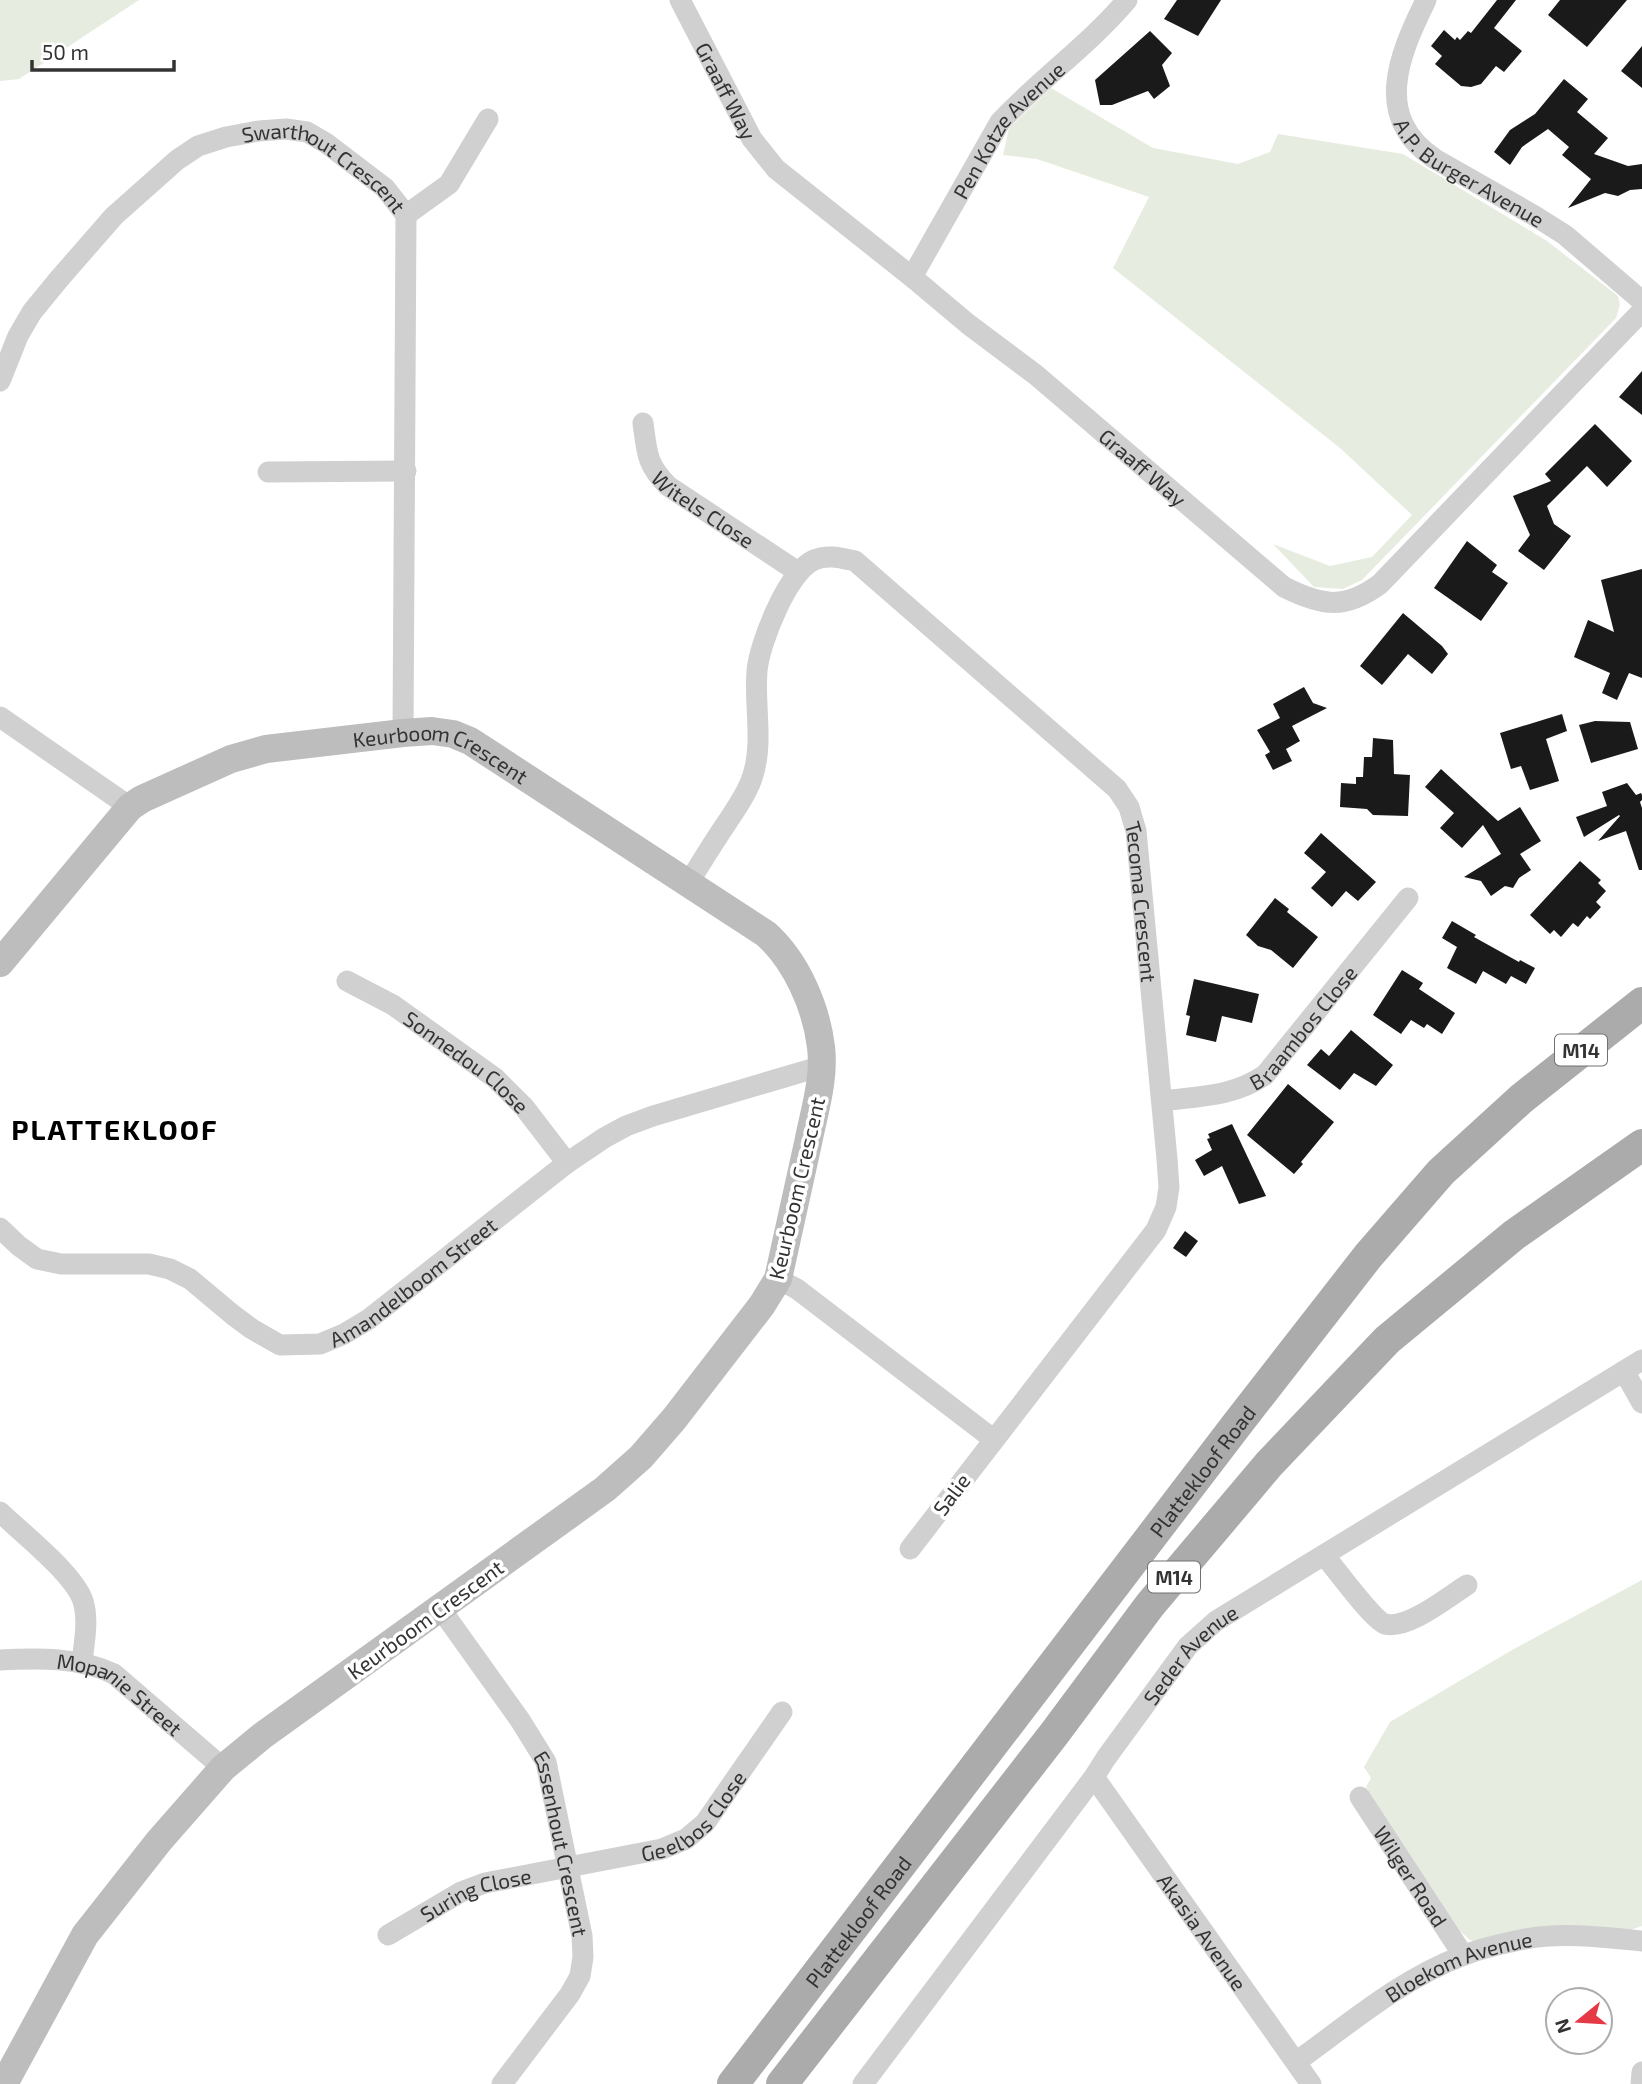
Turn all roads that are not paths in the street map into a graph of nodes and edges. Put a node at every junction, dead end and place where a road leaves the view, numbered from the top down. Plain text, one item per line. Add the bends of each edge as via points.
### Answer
1 (680, 0) edge
2 (1127, 0) edge
3 (1426, 0) edge
4 (488, 119) dead end
5 (406, 215) junction
6 (912, 277) junction
7 (1642, 301) edge
8 (1642, 311) edge
9 (0, 381) edge
10 (643, 423) dead end
11 (406, 471) junction
12 (268, 472) dead end
13 (798, 572) junction
14 (0, 717) edge
15 (403, 733) junction
16 (130, 807) junction
17 (689, 882) junction
18 (1408, 898) dead end
19 (0, 963) edge
20 (347, 981) dead end
21 (1642, 1003) edge
22 (821, 1066) junction
23 (1163, 1101) junction
24 (1642, 1145) edge
25 (567, 1163) junction
26 (0, 1228) edge
27 (778, 1279) junction
28 (1633, 1366) edge
29 (1642, 1403) edge
30 (993, 1438) junction
31 (0, 1513) edge
32 (910, 1549) dead end
33 (1324, 1555) junction
34 (1467, 1584) dead end
35 (440, 1608) junction
36 (0, 1660) edge
37 (82, 1662) junction
38 (782, 1712) dead end
39 (223, 1768) junction
40 (1094, 1777) junction
41 (1360, 1797) dead end
42 (568, 1867) junction
43 (388, 1934) dead end
44 (1642, 1941) edge
45 (1463, 1955) junction
46 (1296, 2062) junction
47 (1642, 2072) edge
48 (4, 2084) edge
49 (502, 2084) edge
50 (733, 2084) edge
51 (782, 2084) edge
52 (863, 2084) edge
53 (1311, 2084) edge
54 (1642, 2084) edge

1 - 6 street, Graaff Way via 752,139 776,169
2 - 6 street, Pen Kotze Avenue via 1000,122
3 - 7 street, A.P. Burger Avenue via 1396,85 1406,133 1435,159 1564,235
4 - 5 street via 449,184
5 - 9 street, Swarthout Crescent via 384,188 307,132 259,131 198,146 114,216 59,279 18,336
5 - 11 street, Swarthout Crescent
6 - 8 street, Graaff Way via 1036,375 1284,587 1323,603 1354,600 1380,584
10 - 13 street, Witels Close via 648,458 668,486
11 - 12 street
11 - 15 street, Swarthout Crescent
13 - 17 street via 761,648 757,758 752,778
13 - 23 street, Tecoma Crescent via 813,560 832,556 855,561 1117,789 1129,807 1136,831
14 - 16 street
15 - 16 street, Keurboom Crescent via 265,749 232,759
15 - 17 street, Keurboom Crescent via 432,731 470,741
16 - 19 street, Keurboom Crescent
17 - 22 street, Keurboom Crescent via 766,933 787,954 816,1022
18 - 23 street, Braambos Close via 1265,1075 1233,1092
20 - 25 street, Sonnedou Close via 393,1005 495,1078
21 - 50 main road, Plattekloof Road / M14 via 1521,1099 1451,1163 1368,1256
22 - 25 street, Amandelboom Street via 644,1119
22 - 27 street, Keurboom Crescent
23 - 30 street, Tecoma Crescent via 1168,1187 1156,1230
24 - 51 main road, Plattekloof Road / M14 via 1514,1235 1387,1340 1269,1464 1150,1605
25 - 26 street, Amandelboom Street via 369,1319 320,1344 281,1345 170,1269 37,1259
27 - 30 street
27 - 35 street, Keurboom Crescent via 641,1457 606,1489
28 - 29 street
28 - 33 street, Seder Avenue
30 - 32 street, Salie
31 - 37 street via 70,1579 83,1601
33 - 34 street via 1384,1624 1412,1620
33 - 40 street, Seder Avenue via 1216,1620 1188,1646
35 - 39 street, Keurboom Crescent
35 - 42 street, Essenhout Crescent via 546,1762
36 - 37 street, Mopanie Street
37 - 39 street, Mopanie Street via 114,1674 130,1686
38 - 42 street, Geelbos Close via 705,1823 686,1839 662,1849
39 - 48 street, Keurboom Crescent via 85,1934
40 - 46 street, Akasia Avenue
40 - 52 street, Seder Avenue
41 - 45 street, Wilger Road
42 - 43 street, Suring Close via 461,1892
42 - 49 street, Essenhout Crescent via 582,1936 580,1976
44 - 45 street, Bloekom Avenue via 1552,1936
45 - 46 street, Bloekom Avenue via 1407,1983
46 - 53 street, Akasia Avenue
47 - 54 street

